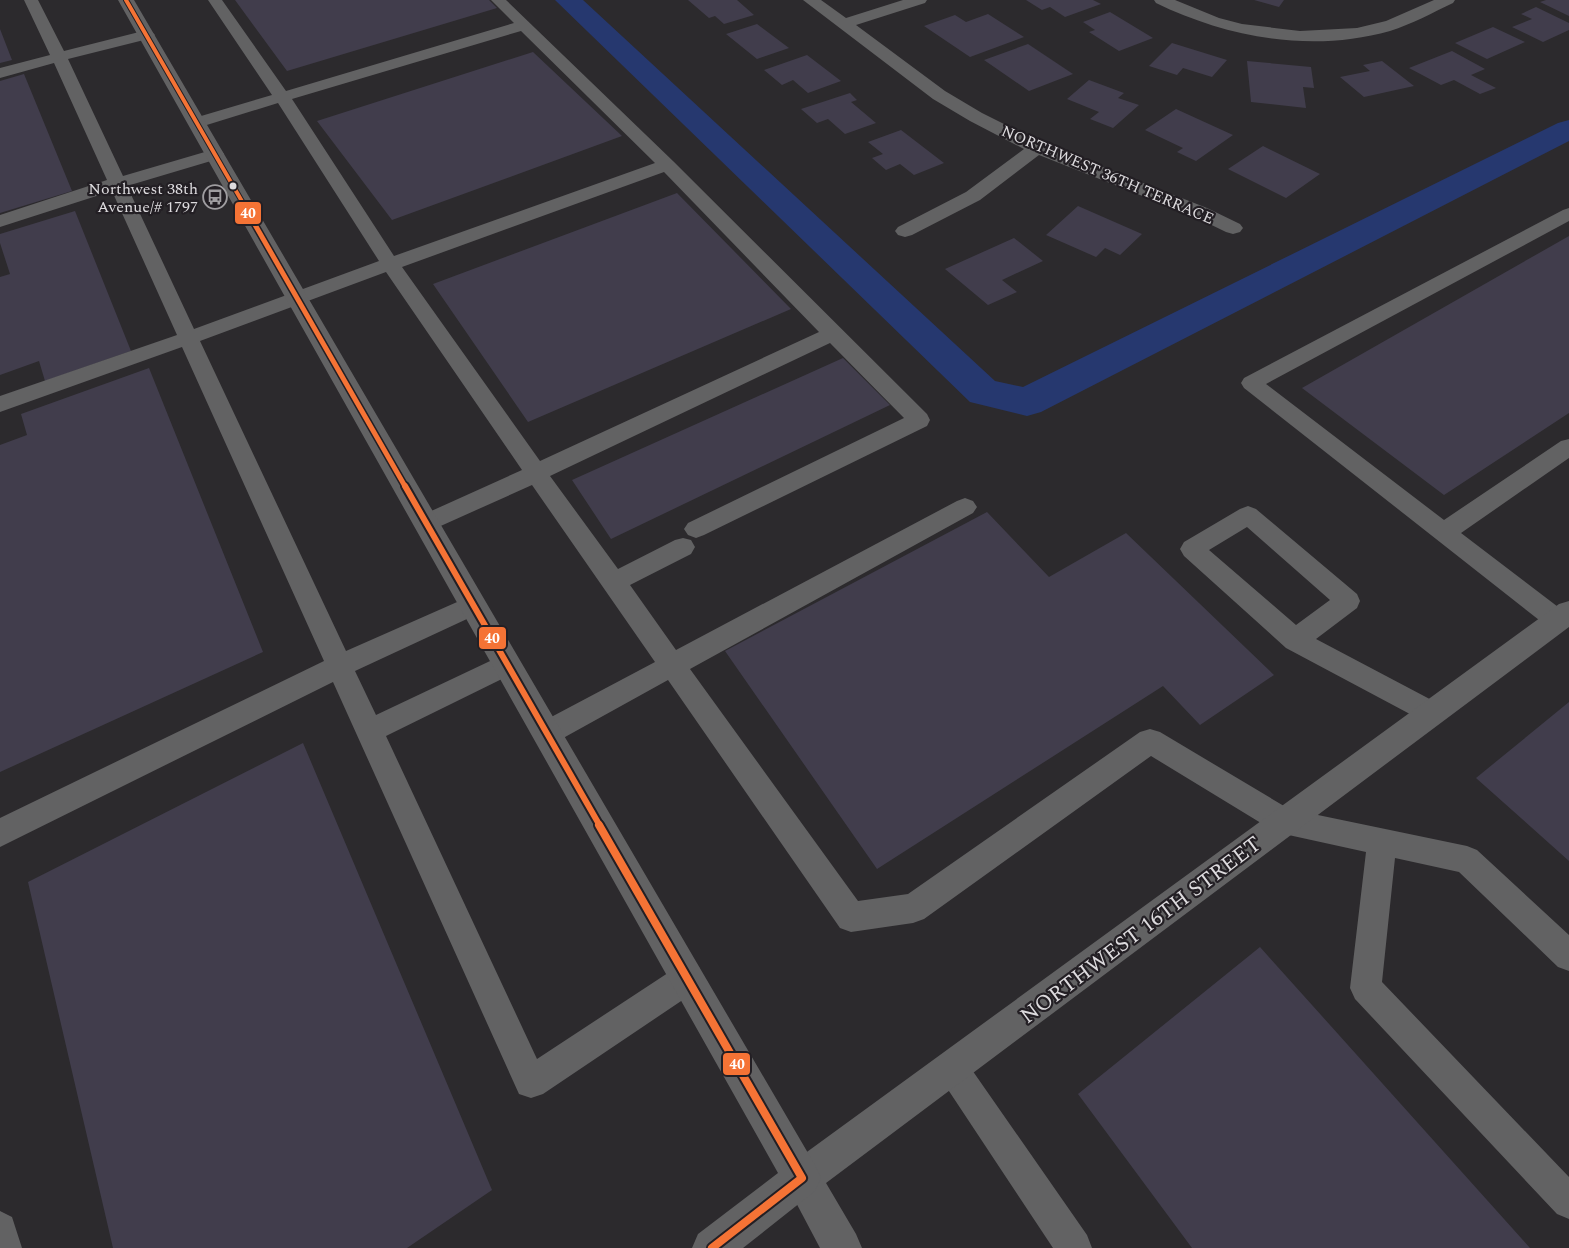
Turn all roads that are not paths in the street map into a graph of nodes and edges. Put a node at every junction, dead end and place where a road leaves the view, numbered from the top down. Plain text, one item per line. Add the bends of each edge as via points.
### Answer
1 (31, 0) edge
2 (126, 0) edge
3 (215, 0) edge
4 (498, 0) edge
5 (810, 0) edge
6 (919, 0) edge
7 (1162, 0) edge
8 (1447, 0) edge
9 (843, 24) junction
10 (524, 25) junction
11 (147, 35) junction
12 (59, 57) junction
13 (0, 73) edge
14 (282, 97) junction
15 (197, 123) junction
16 (1037, 148) junction
17 (215, 154) junction
18 (667, 165) junction
19 (117, 183) junction
20 (1569, 214) edge
21 (0, 221) edge
22 (1233, 228) dead end
23 (905, 232) dead end
24 (390, 264) junction
25 (298, 300) junction
26 (833, 334) junction
27 (188, 337) junction
28 (0, 404) edge
29 (1569, 447) edge
30 (536, 473) junction
31 (965, 508) dead end
32 (426, 523) junction
33 (1444, 532) junction
34 (614, 582) junction
35 (473, 605) junction
36 (1563, 616) edge
37 (1295, 640) junction
38 (507, 664) junction
39 (672, 665) junction
40 (340, 666) junction
41 (1432, 713) junction
42 (369, 731) junction
43 (547, 733) junction
44 (1284, 821) junction
45 (0, 833) edge
46 (1382, 842) junction
47 (1569, 956) edge
48 (688, 978) junction
49 (952, 1068) junction
50 (802, 1178) junction
51 (1569, 1202) edge
52 (0, 1229) edge
53 (4, 1248) edge
54 (712, 1248) edge
55 (842, 1248) edge
56 (1074, 1248) edge

1 - 12 lane
2 - 11 street
3 - 14 lane
4 - 10 lane
5 - 9 street, NORTHWEST 36TH TERRACE
6 - 9 street
7 - 8 street via 1243,30 1294,36 1384,27
9 - 16 street, NORTHWEST 36TH TERRACE via 939,95
10 - 14 lane
10 - 18 lane
11 - 12 lane
11 - 15 street
12 - 13 lane
12 - 19 lane
14 - 15 lane
14 - 24 lane
15 - 17 street
16 - 22 street, NORTHWEST 36TH TERRACE via 1164,197
16 - 23 street via 973,196
17 - 19 lane
17 - 25 street
18 - 24 lane
18 - 26 lane
19 - 21 lane
19 - 27 lane
20 - 33 lane via 1251,383
24 - 25 lane
24 - 30 lane
25 - 27 lane
25 - 32 street
26 - 30 lane
26 - 34 lane via 920,420 690,538
27 - 28 lane
27 - 40 lane
29 - 33 lane
30 - 32 lane
30 - 34 lane
31 - 39 lane
32 - 35 street
33 - 36 lane
34 - 39 lane
35 - 38 street
35 - 40 lane
36 - 41 street, NORTHWEST 16TH STREET
37 - 37 lane via 1229,581 1192,549 1248,515 1348,601
37 - 41 lane
38 - 42 lane
38 - 43 street
39 - 43 lane
39 - 44 lane via 851,917 912,908 1150,741
40 - 42 lane
40 - 45 lane
41 - 44 street, NORTHWEST 16TH STREET
42 - 48 lane via 531,1082
43 - 48 street
44 - 46 lane
44 - 49 street, NORTHWEST 16TH STREET
46 - 47 lane via 1467,860
46 - 51 lane via 1366,988
48 - 50 street
49 - 50 street, NORTHWEST 16TH STREET
49 - 56 lane
50 - 54 street, NORTHWEST 16TH STREET
50 - 55 street
52 - 53 lane

